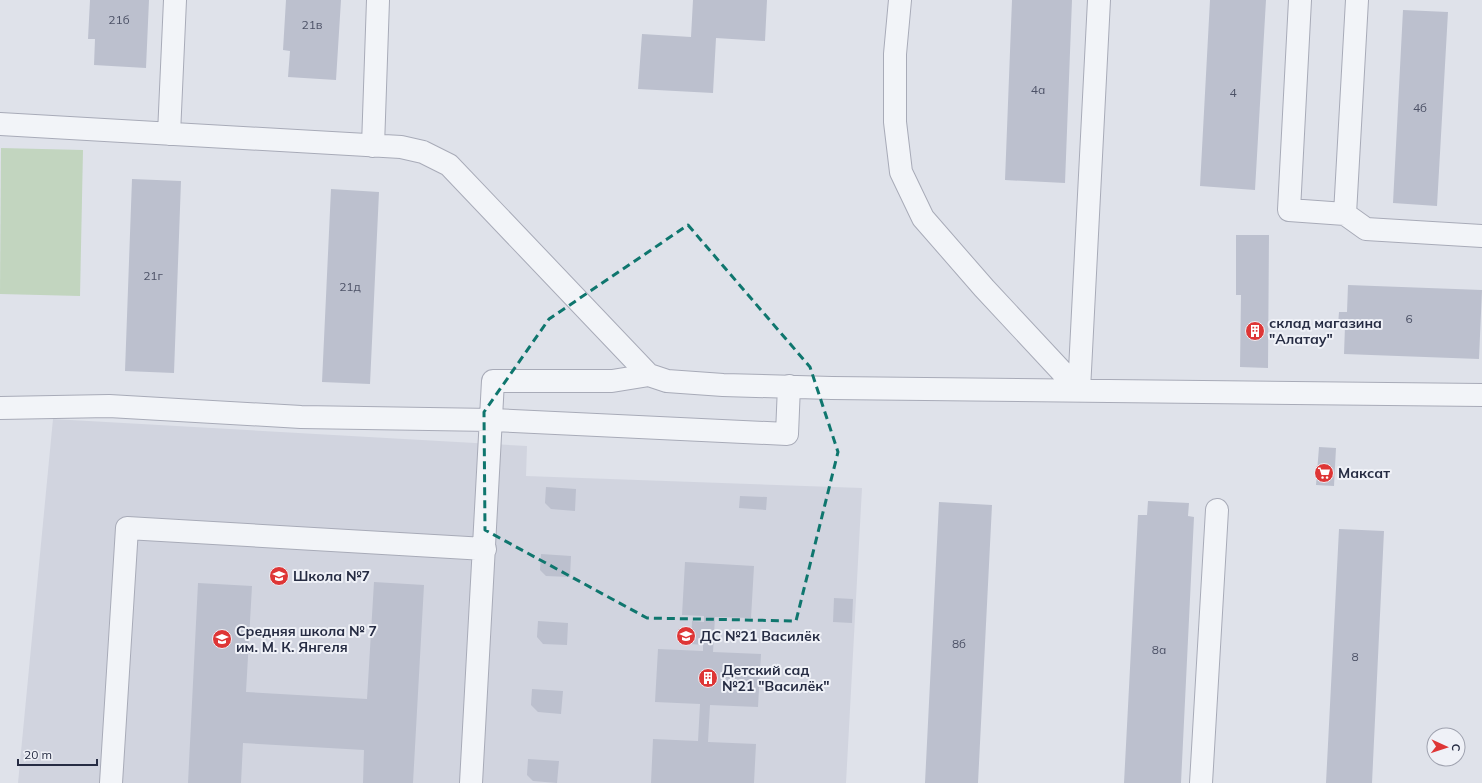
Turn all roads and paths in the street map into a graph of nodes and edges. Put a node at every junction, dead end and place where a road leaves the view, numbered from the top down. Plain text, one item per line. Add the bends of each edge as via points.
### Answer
1 (174, 0) edge
2 (378, 0) edge
3 (900, 0) edge
4 (1099, 0) edge
5 (1300, 0) edge
6 (1357, 0) edge
7 (0, 124) edge
8 (169, 134) junction
9 (373, 146) junction
10 (1345, 214) junction
11 (1482, 236) edge
12 (649, 375) junction
13 (789, 386) junction
14 (1079, 390) junction
15 (1482, 395) edge
16 (0, 408) edge
17 (492, 420) junction
18 (1217, 510) dead end
19 (485, 550) junction
20 (111, 783) edge
21 (471, 783) edge
22 (1201, 783) edge

1 - 8 street
2 - 9 street
3 - 14 street via 895,122 901,172 923,218
4 - 14 street
5 - 10 street via 1289,210
6 - 10 street
7 - 8 street
8 - 9 street
9 - 12 street via 401,147 423,152 449,165
10 - 11 street via 1366,229
12 - 13 street via 667,381
12 - 17 street via 612,381 494,381
13 - 14 street
13 - 17 street via 787,434
14 - 15 street
16 - 17 street via 109,406 301,417
17 - 19 street
18 - 22 street
19 - 20 street via 127,528
19 - 21 street

